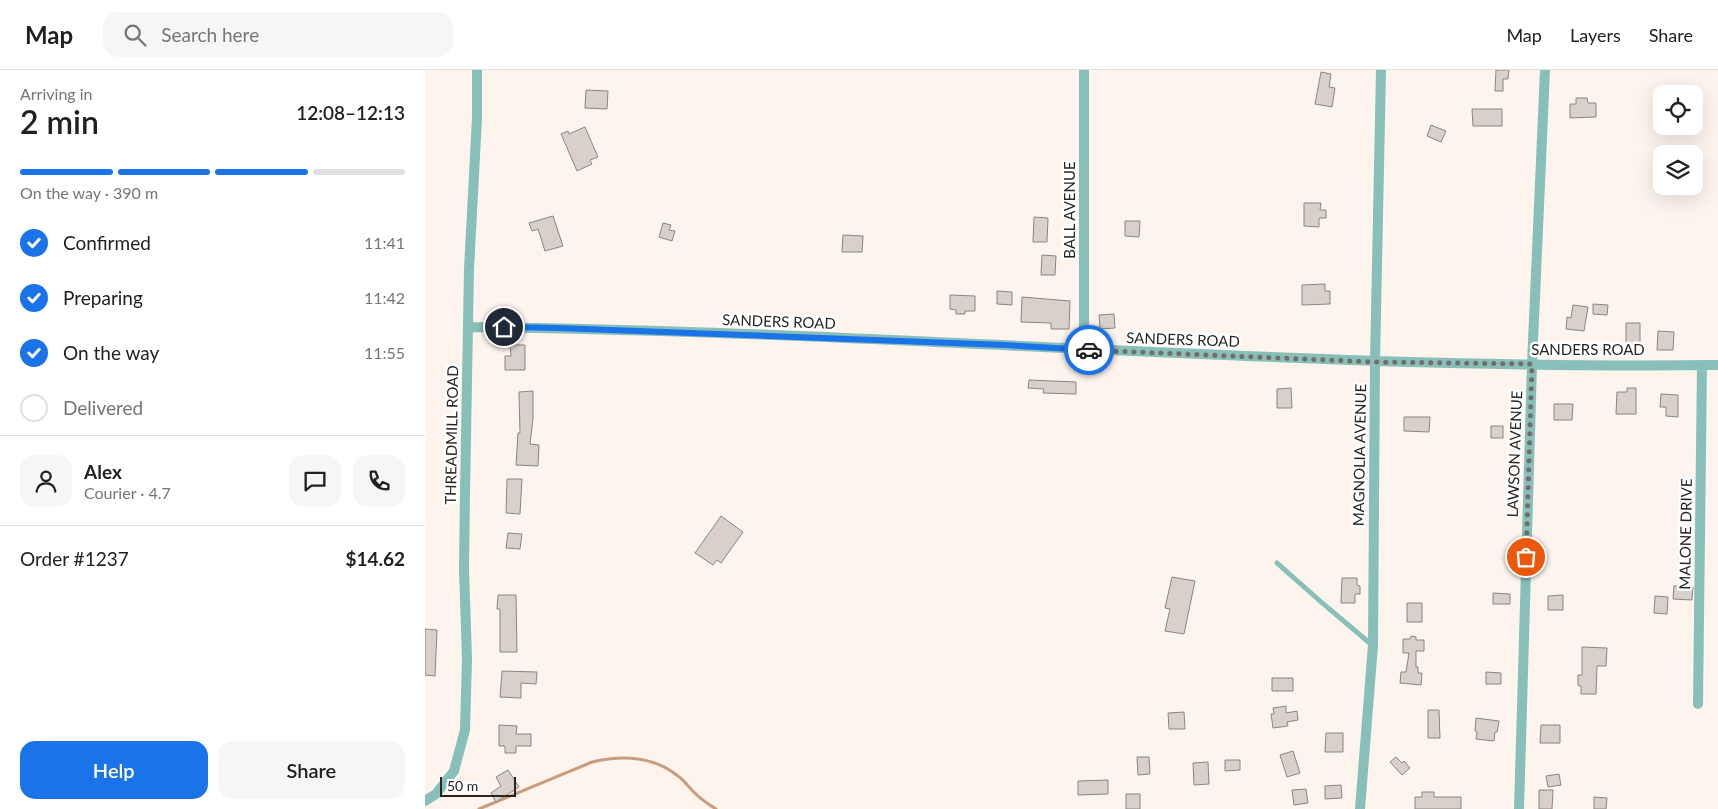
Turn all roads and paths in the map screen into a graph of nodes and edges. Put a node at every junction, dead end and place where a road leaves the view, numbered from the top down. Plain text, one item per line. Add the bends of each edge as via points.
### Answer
1 (477, 70) edge
2 (1084, 70) edge
3 (1381, 70) edge
4 (1545, 70) edge
5 (468, 327) junction
6 (1084, 350) junction
7 (1375, 362) junction
8 (1532, 364) junction
9 (1718, 364) edge
10 (1702, 365) junction
11 (1277, 562) dead end
12 (1373, 645) junction
13 (1698, 704) dead end
14 (425, 801) edge
15 (1360, 809) edge
16 (1519, 809) edge

1 - 5 street, THREADMILL ROAD
2 - 6 street, BALL AVENUE
3 - 7 street, MAGNOLIA AVENUE
4 - 8 street, LAWSON AVENUE
5 - 6 street, SANDERS ROAD
5 - 14 street, THREADMILL ROAD via 465,730 454,771 436,794
6 - 7 street, SANDERS ROAD
7 - 8 street, SANDERS ROAD
7 - 12 street, MAGNOLIA AVENUE
8 - 10 street, SANDERS ROAD
8 - 16 street, LAWSON AVENUE
9 - 10 street, SANDERS ROAD
10 - 13 street, MALONE DRIVE
11 - 12 lane
12 - 15 street, MAGNOLIA AVENUE

